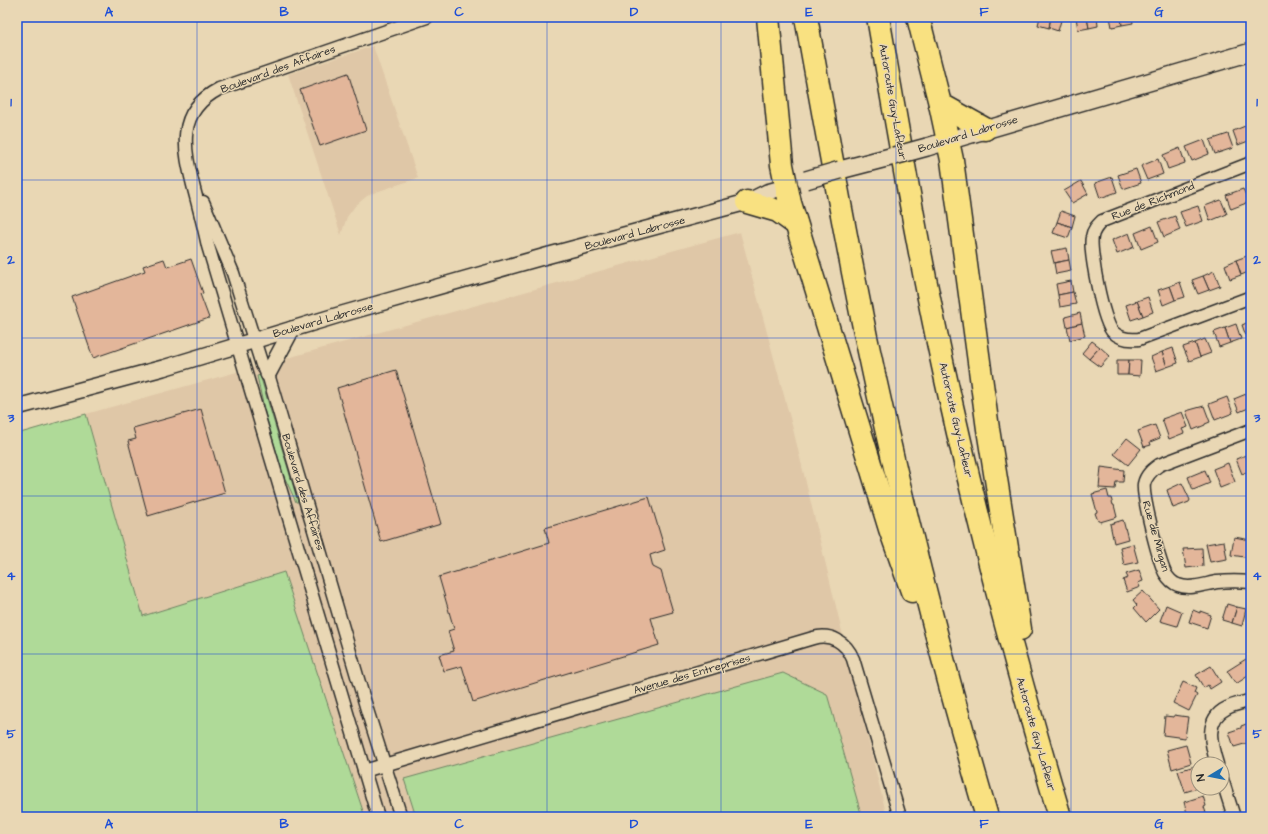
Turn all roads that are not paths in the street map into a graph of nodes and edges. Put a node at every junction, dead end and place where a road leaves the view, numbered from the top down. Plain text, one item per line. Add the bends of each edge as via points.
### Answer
1 (427, 17) edge
2 (768, 17) edge
3 (806, 17) edge
4 (878, 17) edge
5 (918, 17) edge
6 (1251, 52) edge
7 (940, 104) junction
8 (985, 129) junction
9 (948, 141) junction
10 (1251, 163) edge
11 (190, 172) junction
12 (796, 183) junction
13 (747, 202) junction
14 (796, 224) junction
15 (1251, 297) edge
16 (292, 329) junction
17 (255, 340) junction
18 (237, 346) junction
19 (268, 374) junction
20 (17, 407) edge
21 (1251, 430) edge
22 (1251, 582) edge
23 (1251, 700) edge
24 (960, 724) junction
25 (1039, 744) junction
26 (1215, 756) edge
27 (384, 764) junction
28 (364, 771) junction
29 (1227, 796) edge
30 (378, 817) edge
31 (401, 817) edge
32 (900, 817) edge
33 (987, 817) edge
34 (1060, 817) edge
35 (1234, 817) edge

1 - 11 street, Boulevard des Affaires via 214,92 200,102 188,126 185,146
2 - 12 highway via 782,165
3 - 24 highway via 878,395
4 - 25 highway, Autoroute Guy-Lafleur via 945,373 988,559
5 - 7 highway
6 - 8 main road, Boulevard Labrosse
7 - 8 highway
7 - 9 highway
8 - 9 main road, Boulevard Labrosse
9 - 12 main road, Boulevard Labrosse, bridge
9 - 25 highway via 997,492
10 - 15 street, Rue de Richmond via 1102,221 1093,232 1091,244 1105,318 1112,332 1123,339 1139,339
11 - 17 street, Boulevard des Affaires via 227,257
11 - 18 street, Boulevard des Affaires
12 - 13 street, Boulevard Labrosse via 767,192
12 - 14 highway
13 - 14 highway via 778,212
13 - 16 street, Boulevard Labrosse via 546,256
14 - 24 highway via 890,529
16 - 17 street, Boulevard Labrosse
16 - 19 street
17 - 18 street, Boulevard Labrosse
17 - 19 street, Boulevard des Affaires via 262,365
18 - 20 street, Boulevard Labrosse
18 - 28 street, Boulevard des Affaires
19 - 27 street, Boulevard des Affaires
21 - 22 street, Rue de Mingan via 1159,465 1149,474 1144,490 1163,567 1174,583 1185,587 1218,582
23 - 26 street via 1222,710 1212,726
24 - 33 highway
25 - 34 highway, Autoroute Guy-Lafleur
27 - 28 street, Avenue des Entreprises
27 - 31 street, Boulevard des Affaires
27 - 32 street, Avenue des Entreprises via 827,636 844,644 853,659
28 - 30 street, Boulevard des Affaires
29 - 35 street

